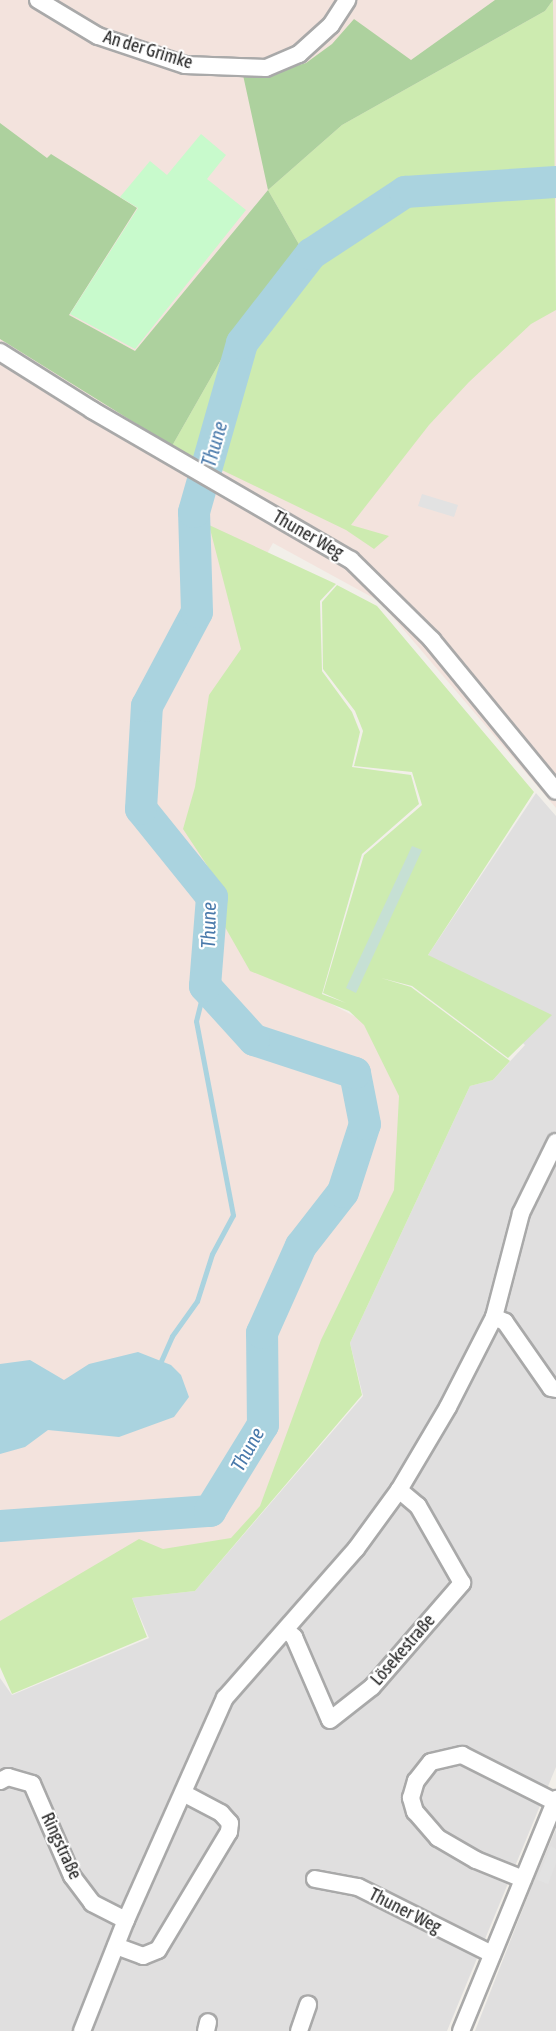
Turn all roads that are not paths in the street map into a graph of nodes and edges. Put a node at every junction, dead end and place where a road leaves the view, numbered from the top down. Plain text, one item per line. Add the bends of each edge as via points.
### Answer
1 (38, 0) edge
2 (347, 0) edge
3 (0, 352) edge
4 (556, 791) edge
5 (556, 1142) edge
6 (494, 1317) junction
7 (556, 1389) edge
8 (399, 1490) junction
9 (286, 1630) junction
10 (0, 1781) edge
11 (184, 1794) junction
12 (555, 1800) edge
13 (523, 1878) junction
14 (315, 1879) dead end
15 (126, 1920) junction
16 (116, 1946) junction
17 (492, 1954) junction
18 (308, 2005) dead end
19 (82, 2031) edge
20 (299, 2031) edge
21 (461, 2031) edge

1 - 2 street, An der Grimke via 98,36 185,64 266,68 299,54 331,25
3 - 4 street, Thuner Weg via 351,560 432,640
5 - 6 street via 520,1213
6 - 7 street via 505,1322 551,1388
6 - 8 street via 468,1371
8 - 9 street via 356,1549
8 - 9 street, Lösekestraße via 411,1497 462,1583 372,1687 330,1720 294,1637
9 - 11 street via 225,1698
10 - 15 street, Ringstraße via 8,1777 32,1784 72,1876 92,1903
11 - 15 street
11 - 16 street via 221,1813 230,1823 229,1832 158,1950 143,1956
12 - 13 street
12 - 13 street via 462,1755 431,1762 416,1781 411,1798 415,1812 438,1838 476,1860
13 - 17 street
14 - 17 street, Thuner Weg via 358,1887
15 - 16 street
16 - 19 street
17 - 21 street
18 - 20 street

